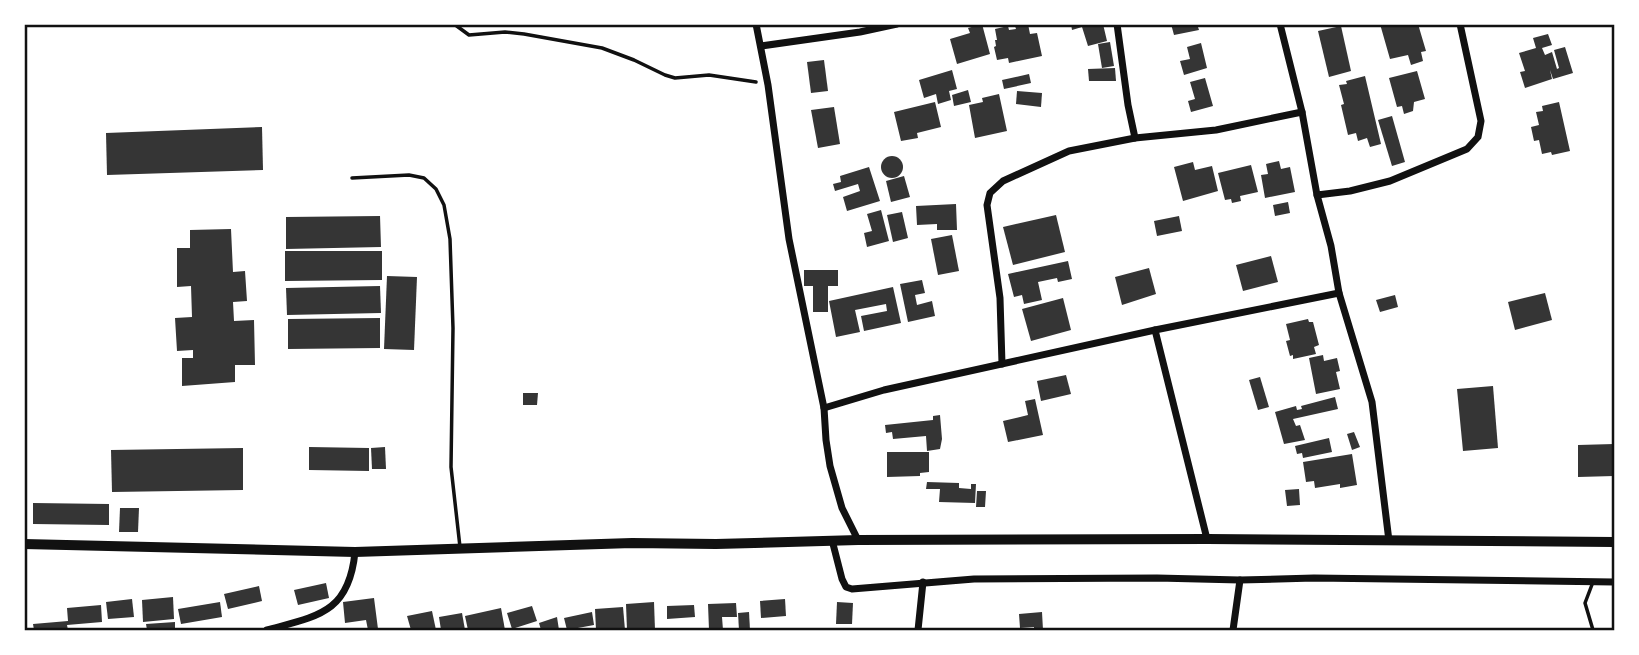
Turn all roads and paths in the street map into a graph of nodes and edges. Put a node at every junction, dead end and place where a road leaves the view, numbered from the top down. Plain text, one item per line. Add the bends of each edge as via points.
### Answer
1 (454, 24) edge
2 (756, 24) edge
3 (897, 24) edge
4 (1117, 24) edge
5 (1280, 24) edge
6 (1460, 24) edge
7 (761, 46) junction
8 (768, 85) junction
9 (1302, 112) junction
10 (1135, 138) junction
11 (352, 178) dead end
12 (1317, 195) junction
13 (1339, 293) junction
14 (1154, 330) junction
15 (1002, 364) junction
16 (824, 408) junction
17 (1207, 539) junction
18 (832, 540) junction
19 (858, 540) junction
20 (1389, 541) junction
21 (1615, 542) edge
22 (24, 544) edge
23 (460, 549) junction
24 (355, 552) junction
25 (1240, 580) junction
26 (923, 582) junction
27 (1593, 582) junction
28 (1615, 582) edge
29 (267, 631) edge
30 (918, 631) edge
31 (1233, 631) edge
32 (1593, 631) edge

1 - 8 path via 469,35 505,32 602,48 675,78 709,75
2 - 7 street
3 - 7 street
4 - 10 street
5 - 9 street
6 - 12 street via 1481,121 1478,137 1467,149 1390,180
7 - 8 street
8 - 16 street via 789,239
9 - 10 street via 1216,130
9 - 12 street
10 - 15 street via 1069,151 1033,165 990,193 987,205 1000,298
11 - 23 lane via 424,178 444,205 450,239 453,328 451,467
12 - 13 street
13 - 14 street
13 - 20 street via 1372,402
14 - 15 street
14 - 17 street
15 - 16 street
16 - 19 street via 831,466 842,508
17 - 19 main road
17 - 20 main road
18 - 19 main road
18 - 23 main road
18 - 26 street via 846,587
20 - 21 main road
22 - 24 main road
23 - 24 main road
24 - 29 street via 353,574 330,607 315,617
25 - 26 street
25 - 27 street
25 - 31 street
26 - 30 street
27 - 28 street
27 - 32 lane via 1585,603

